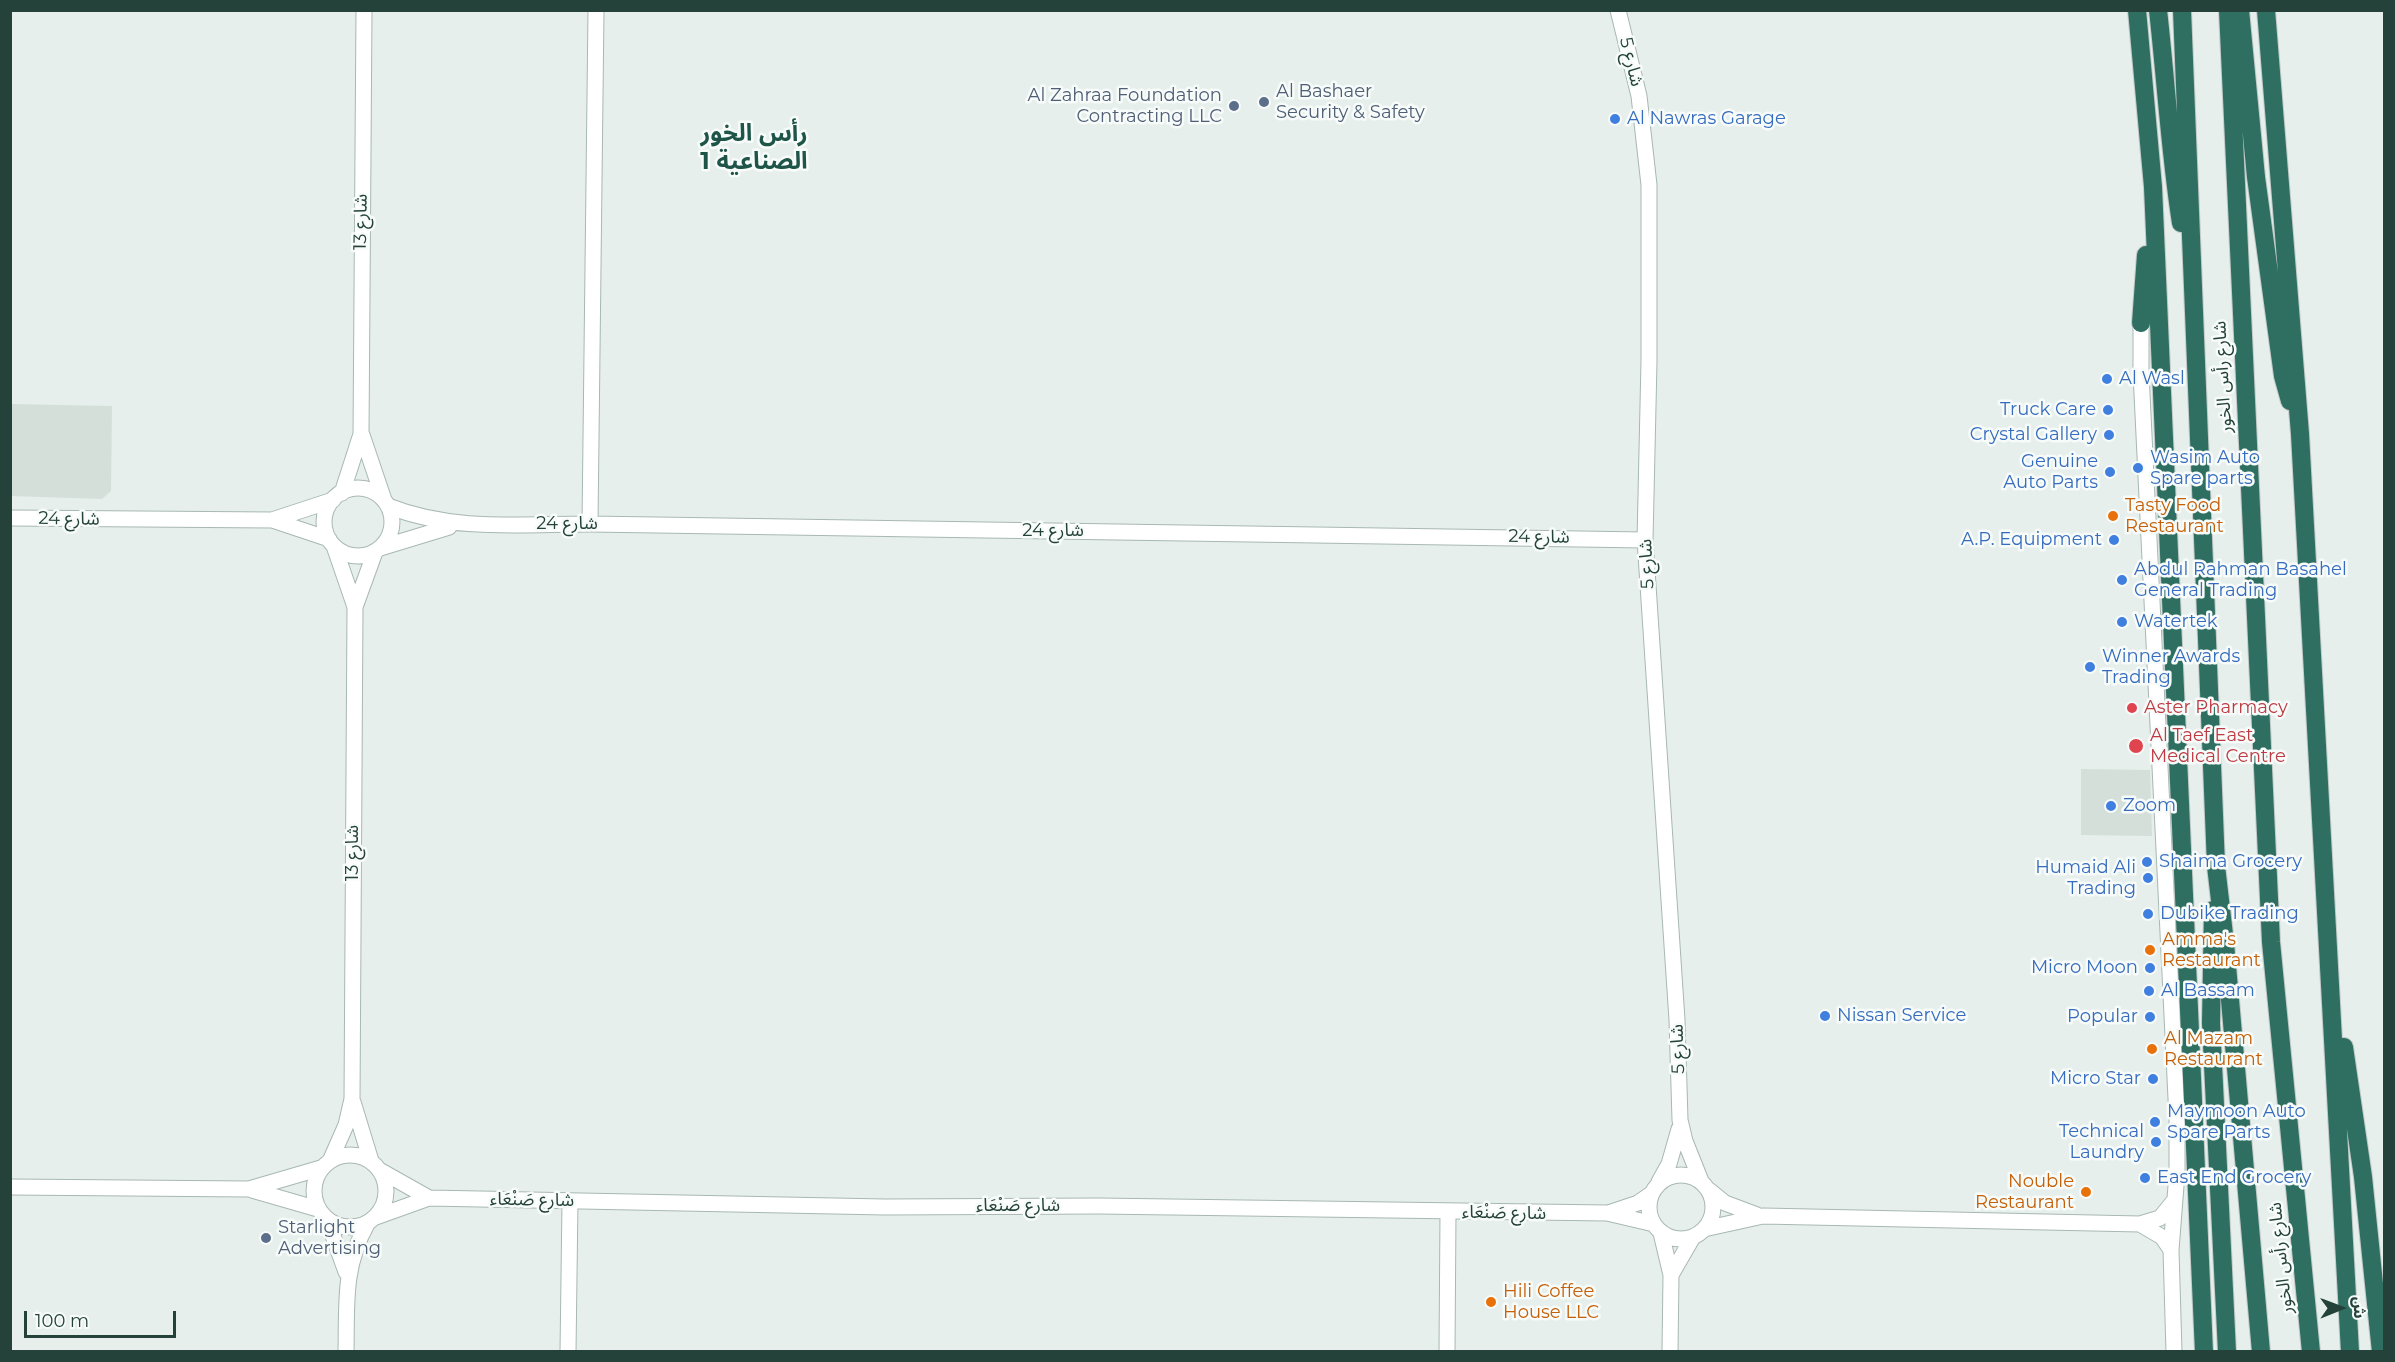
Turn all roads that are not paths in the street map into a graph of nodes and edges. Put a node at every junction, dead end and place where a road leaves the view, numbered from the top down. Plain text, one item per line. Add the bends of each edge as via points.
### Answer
1 (364, 10) edge
2 (596, 10) edge
3 (1618, 10) edge
4 (2137, 10) edge
5 (2158, 10) edge
6 (2182, 10) edge
7 (2228, 10) edge
8 (2240, 10) edge
9 (2266, 10) edge
10 (2149, 137) junction
11 (2193, 302) junction
12 (2141, 323) joint
13 (361, 434) junction
14 (2300, 434) junction
15 (338, 496) junction
16 (386, 503) junction
17 (10, 518) edge
18 (272, 520) junction
19 (591, 524) junction
20 (461, 525) junction
21 (1645, 540) junction
22 (331, 542) junction
23 (378, 550) junction
24 (355, 607) junction
25 (2216, 866) junction
26 (2326, 913) junction
27 (352, 1099) junction
28 (1680, 1120) junction
29 (326, 1163) junction
30 (376, 1166) junction
31 (1705, 1186) junction
32 (10, 1187) edge
33 (249, 1189) junction
34 (1655, 1189) junction
35 (2196, 1190) junction
36 (429, 1198) junction
37 (570, 1201) junction
38 (2174, 1202) junction
39 (1448, 1212) junction
40 (1607, 1213) junction
41 (323, 1214) junction
42 (1763, 1216) junction
43 (371, 1220) junction
44 (2140, 1224) junction
45 (1657, 1228) junction
46 (1699, 1233) junction
47 (2171, 1250) junction
48 (347, 1275) junction
49 (1671, 1275) junction
50 (346, 1352) edge
51 (568, 1352) edge
52 (1447, 1352) edge
53 (1670, 1352) edge
54 (2174, 1352) edge
55 (2195, 1352) edge
56 (2204, 1352) edge
57 (2227, 1352) edge
58 (2261, 1352) edge
59 (2311, 1352) edge
60 (2350, 1352) edge
61 (2381, 1352) edge

1 - 13 street, شارع 13
2 - 19 street
3 - 21 street, شارع 5 via 1639,96 1649,185
4 - 10 highway
5 - 11 highway via 2173,176
6 - 11 highway, شارع رأس الخور
7 - 59 highway, شارع رأس الخور via 2271,942
8 - 14 highway via 2256,177 2283,376
9 - 14 highway
10 - 12 highway via 2144,173 2147,249
10 - 35 highway
11 - 25 highway, شارع رأس الخور
12 - 38 street via 2140,373 2177,1119
13 - 15 street, شارع 13
13 - 16 street, شارع 13
14 - 26 highway
15 - 16 street via 364,489
15 - 18 street, شارع 24
15 - 22 street via 325,519
16 - 20 street, شارع 24 via 419,518
16 - 23 street via 392,528
17 - 18 street, شارع 24
18 - 22 street, شارع 24
19 - 20 street, شارع 24
19 - 21 street, شارع 24
20 - 23 street, شارع 24 via 415,535
21 - 28 street, شارع 5 via 1677,1020
22 - 23 street via 353,556
22 - 24 street, شارع 13
23 - 24 street, شارع 13
24 - 27 street, شارع 13
25 - 57 highway via 2211,1023
25 - 58 highway, شارع رأس الخور
26 - 60 highway
26 - 61 highway via 2363,1177
27 - 29 street, شارع 13 via 346,1125
27 - 30 street, شارع 13
28 - 31 street, شارع 5 via 1692,1162
28 - 34 street, شارع 5 via 1673,1154
29 - 30 street via 351,1154
29 - 33 street
29 - 41 street via 315,1181 314,1195
30 - 36 street, شارع صَنْعَاء
30 - 43 street via 386,1182 386,1195 383,1207
31 - 34 street via 1691,1176 1679,1174
31 - 42 street via 1734,1207
31 - 46 street via 1713,1210
32 - 33 street
33 - 41 street
34 - 40 street, شارع صَنْعَاء via 1623,1209
34 - 45 street via 1649,1204
35 - 55 highway
35 - 56 highway
36 - 37 street, شارع صَنْعَاء
36 - 43 street, شارع صَنْعَاء
37 - 39 street, شارع صَنْعَاء
37 - 51 street
38 - 44 street via 2160,1218
38 - 47 street
39 - 40 street, شارع صَنْعَاء
39 - 52 street
40 - 45 street, شارع صَنْعَاء
41 - 43 street via 346,1227
41 - 48 street
42 - 44 street
42 - 46 street
43 - 48 street via 351,1257
44 - 47 street via 2162,1237
45 - 46 street via 1677,1239
45 - 49 street
46 - 49 street
47 - 54 street
48 - 50 street
49 - 53 street

